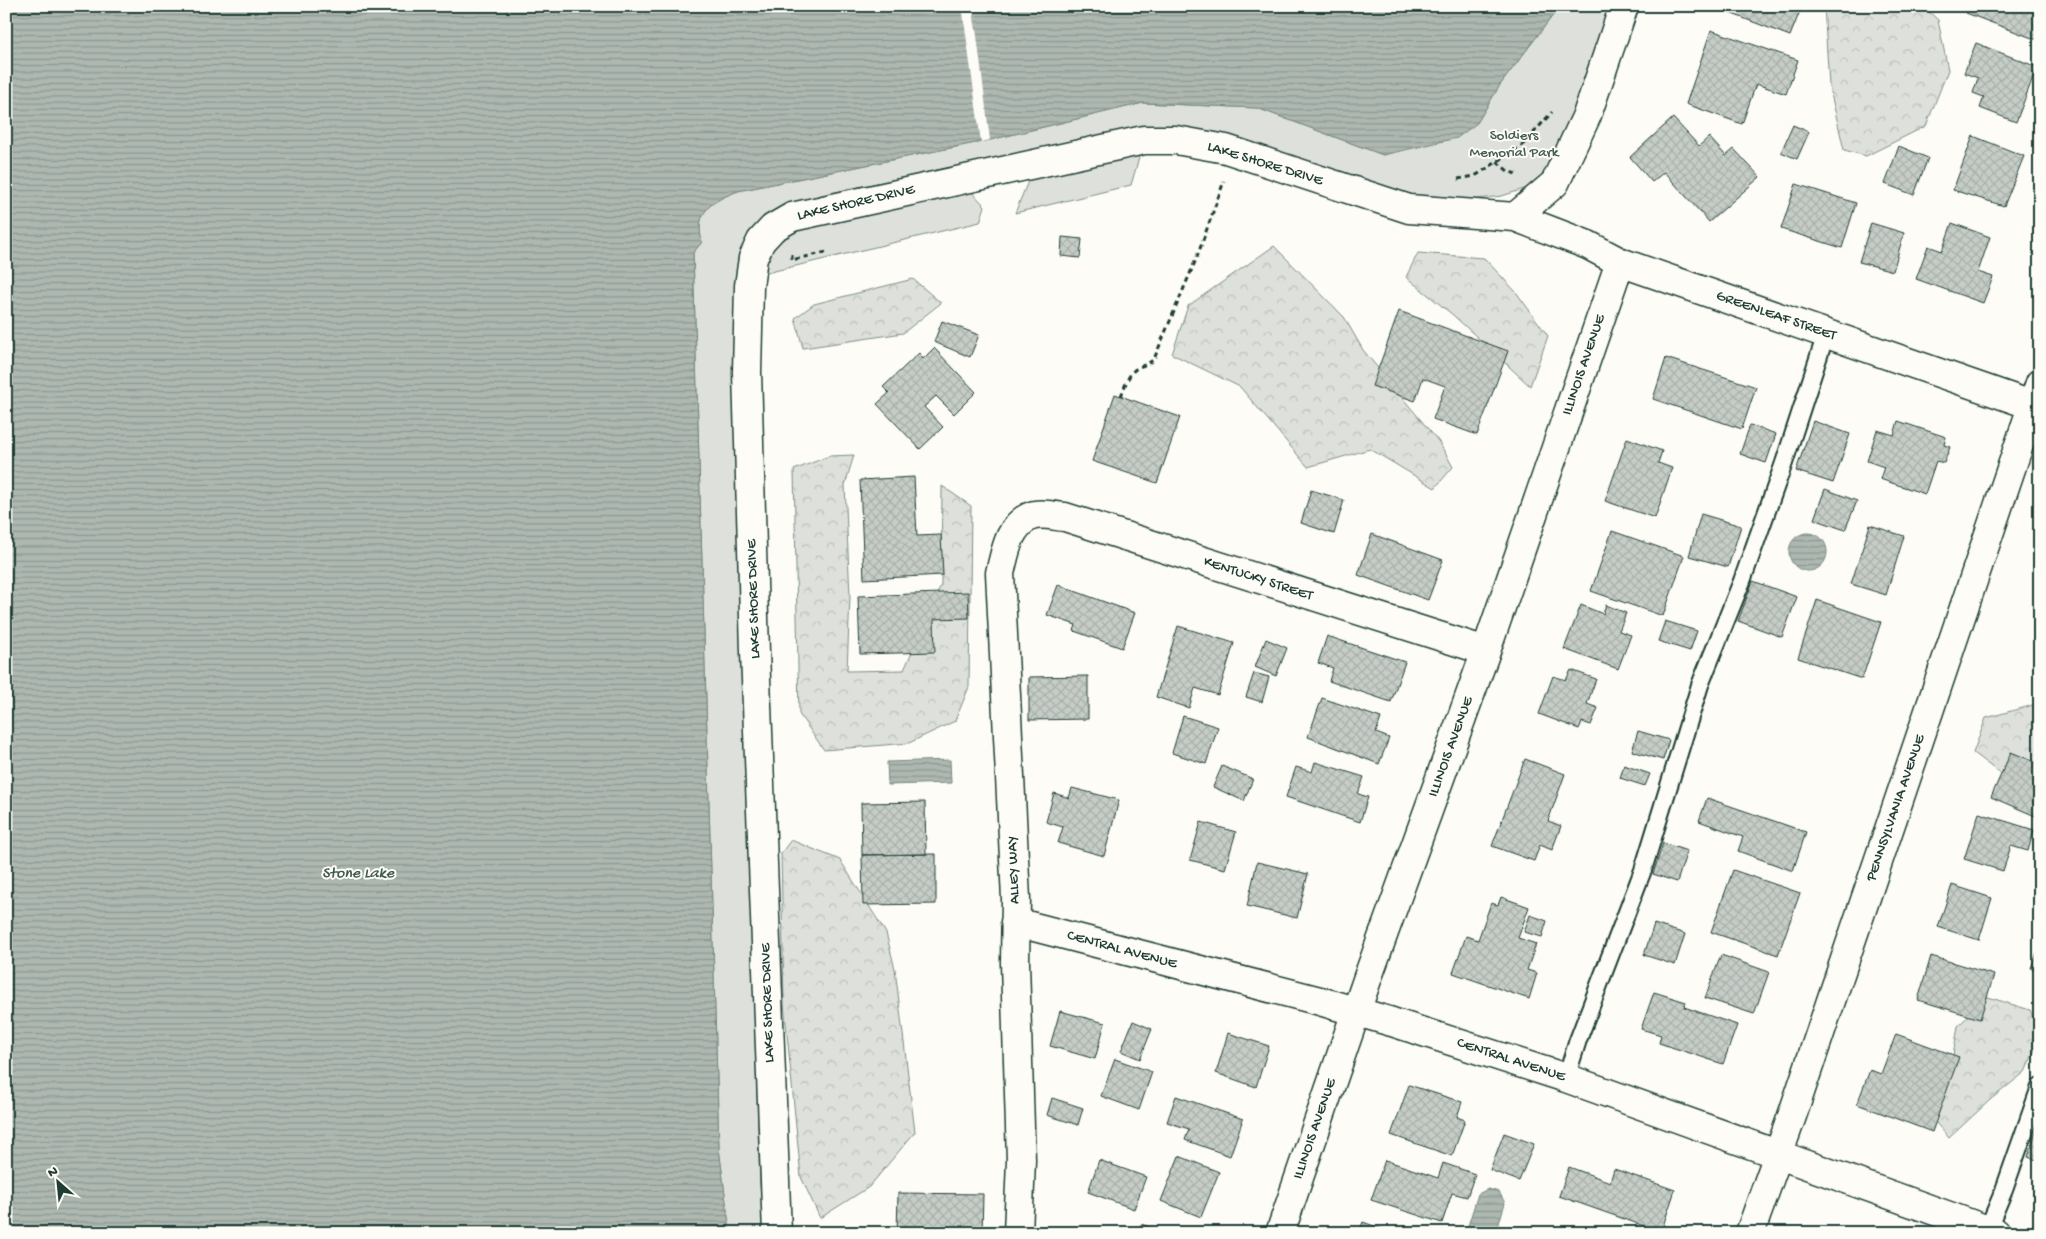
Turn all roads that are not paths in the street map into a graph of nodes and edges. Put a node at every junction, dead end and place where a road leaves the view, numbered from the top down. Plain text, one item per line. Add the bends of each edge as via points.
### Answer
1 (1624, 6) edge
2 (1516, 217) junction
3 (1620, 262) junction
4 (1826, 334) junction
5 (2037, 399) edge
6 (1029, 517) joint
7 (1486, 651) junction
8 (1016, 922) junction
9 (1356, 1012) junction
10 (1566, 1078) junction
11 (2040, 1087) edge
12 (1778, 1154) junction
13 (1990, 1232) edge
14 (777, 1233) edge
15 (1018, 1233) edge
16 (1280, 1233) edge
17 (1750, 1233) edge

1 - 2 street via 1587,115 1555,183
2 - 3 street, GREENLEAF STREET via 1588,245
2 - 14 street, LAKE SHORE DRIVE via 1409,209 1235,152 1176,140 1144,140 792,216 773,228 761,241 753,258 748,286 747,372
3 - 4 street, GREENLEAF STREET
3 - 7 street, ILLINOIS AVENUE
4 - 5 street, GREENLEAF STREET
4 - 10 lane via 1742,581 1700,685 1643,870
5 - 12 street, PENNSYLVANIA AVENUE
6 - 7 street, KENTUCKY STREET via 1064,517
6 - 8 street, ALLEY WAY via 1008,541 1000,573
7 - 9 street, ILLINOIS AVENUE
8 - 9 street, CENTRAL AVENUE
8 - 15 street, ALLEY WAY via 1021,1160
9 - 10 street, CENTRAL AVENUE
9 - 16 street, ILLINOIS AVENUE
10 - 12 street, CENTRAL AVENUE
11 - 13 lane
12 - 13 street, CENTRAL AVENUE
12 - 17 street, PENNSYLVANIA AVENUE

